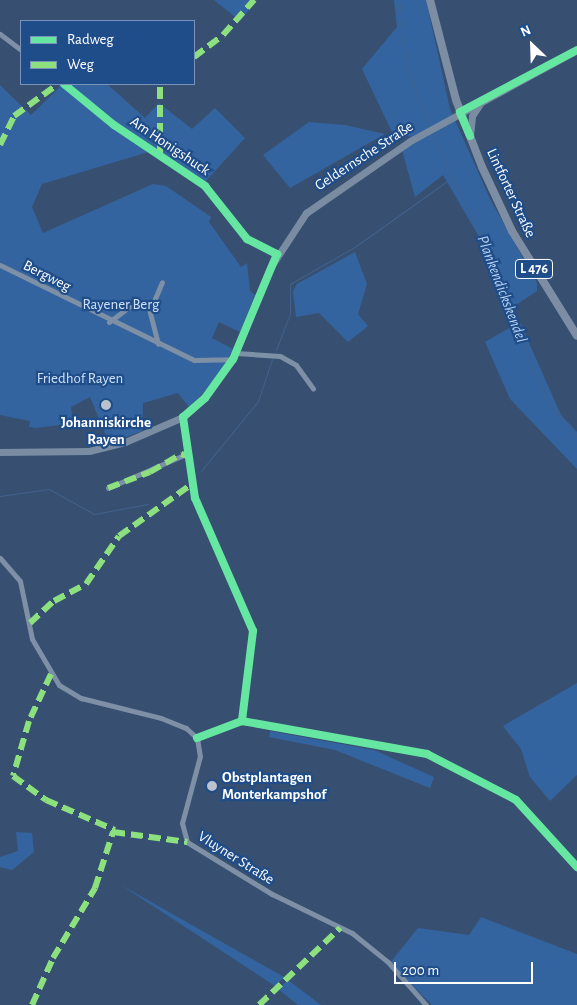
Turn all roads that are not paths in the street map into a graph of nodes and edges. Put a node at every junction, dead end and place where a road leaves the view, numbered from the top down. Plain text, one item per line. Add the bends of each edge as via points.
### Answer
1 (430, 0) edge
2 (0, 34) edge
3 (20, 49) edge
4 (577, 50) edge
5 (65, 85) edge
6 (483, 100) junction
7 (460, 112) junction
8 (470, 136) junction
9 (277, 254) junction
10 (0, 266) edge
11 (162, 282) dead end
12 (151, 308) junction
13 (109, 322) junction
14 (577, 336) edge
15 (158, 344) junction
16 (234, 356) junction
17 (313, 388) dead end
18 (183, 417) junction
19 (0, 452) edge
20 (108, 488) dead end
21 (0, 558) edge
22 (426, 1005) edge

1 - 7 main road, Lintforter Straße / L 476
2 - 3 street
4 - 6 main road, Geldernsche Straße
5 - 9 street, Am Honigshuck via 114,125 204,185 247,239
6 - 7 main road, Geldernsche Straße
6 - 8 main road, Lintforter Straße via 472,116
7 - 8 main road, Lintforter Straße / L 476
7 - 9 main road, Geldernsche Straße via 325,196 298,222
8 - 14 main road, Lintforter Straße / L 476 via 512,231
9 - 16 main road, Geldernsche Straße
10 - 13 street, Bergweg
11 - 12 street
12 - 13 street via 133,304
12 - 15 street
13 - 15 street, Bergweg
15 - 16 street, Bergweg via 194,360
16 - 17 street via 288,360
16 - 18 main road, Geldernsche Straße via 205,398
18 - 19 main road, Geldernsche Straße via 133,439 89,451
18 - 20 street via 188,453
21 - 22 street, Vluyner Straße via 20,581 32,639 59,685 81,698 161,718 186,728 197,738 200,756 182,823 187,842 272,894 352,933 388,962

